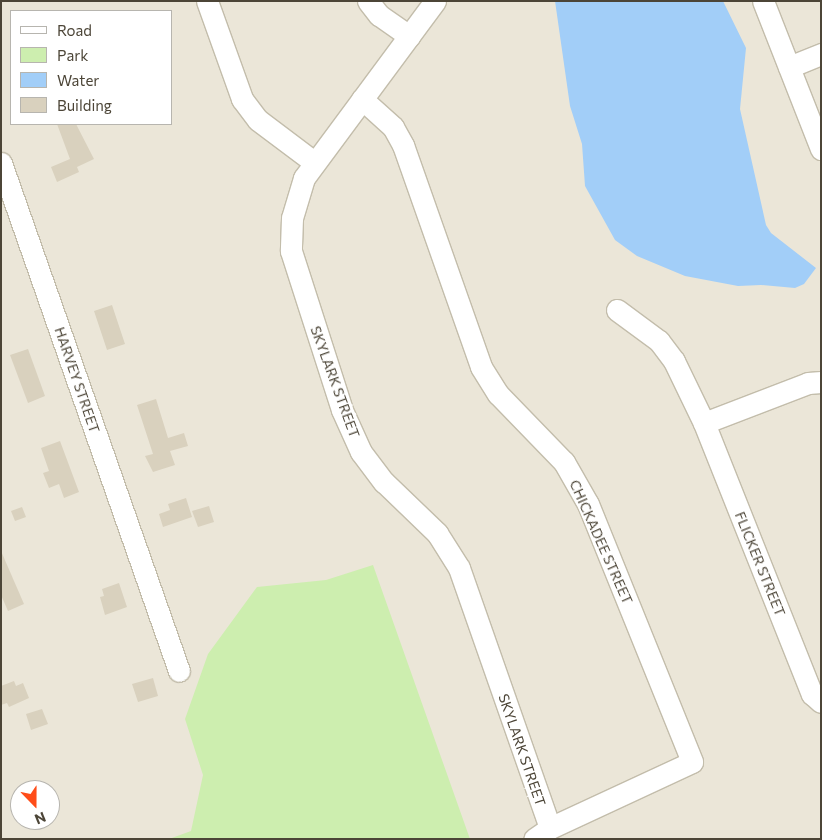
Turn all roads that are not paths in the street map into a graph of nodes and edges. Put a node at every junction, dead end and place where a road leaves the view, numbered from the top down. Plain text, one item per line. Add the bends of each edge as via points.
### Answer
1 (207, 1) edge
2 (368, 1) edge
3 (435, 1) edge
4 (763, 1) edge
5 (409, 36) junction
6 (821, 54) edge
7 (789, 67) junction
8 (362, 99) junction
9 (821, 149) edge
10 (1, 163) edge
11 (315, 163) junction
12 (617, 310) dead end
13 (821, 382) edge
14 (704, 422) junction
15 (178, 671) dead end
16 (821, 702) edge
17 (542, 833) edge

1 - 11 street via 242,98 258,120
2 - 5 street via 379,15
3 - 5 street, SKYLARK STREET
4 - 7 street
5 - 8 street, SKYLARK STREET
6 - 7 street
7 - 9 street
8 - 11 street, SKYLARK STREET
8 - 17 street, CHICKADEE STREET via 393,127 403,145 481,368 498,394 564,462 588,504 692,762
10 - 15 street, HARVEY STREET
11 - 17 street, SKYLARK STREET via 304,178 295,202 291,251 342,410 368,463 399,499 437,533 457,562
12 - 14 street, FLICKER STREET via 666,348
13 - 14 street via 808,383
14 - 16 street, FLICKER STREET via 812,694

